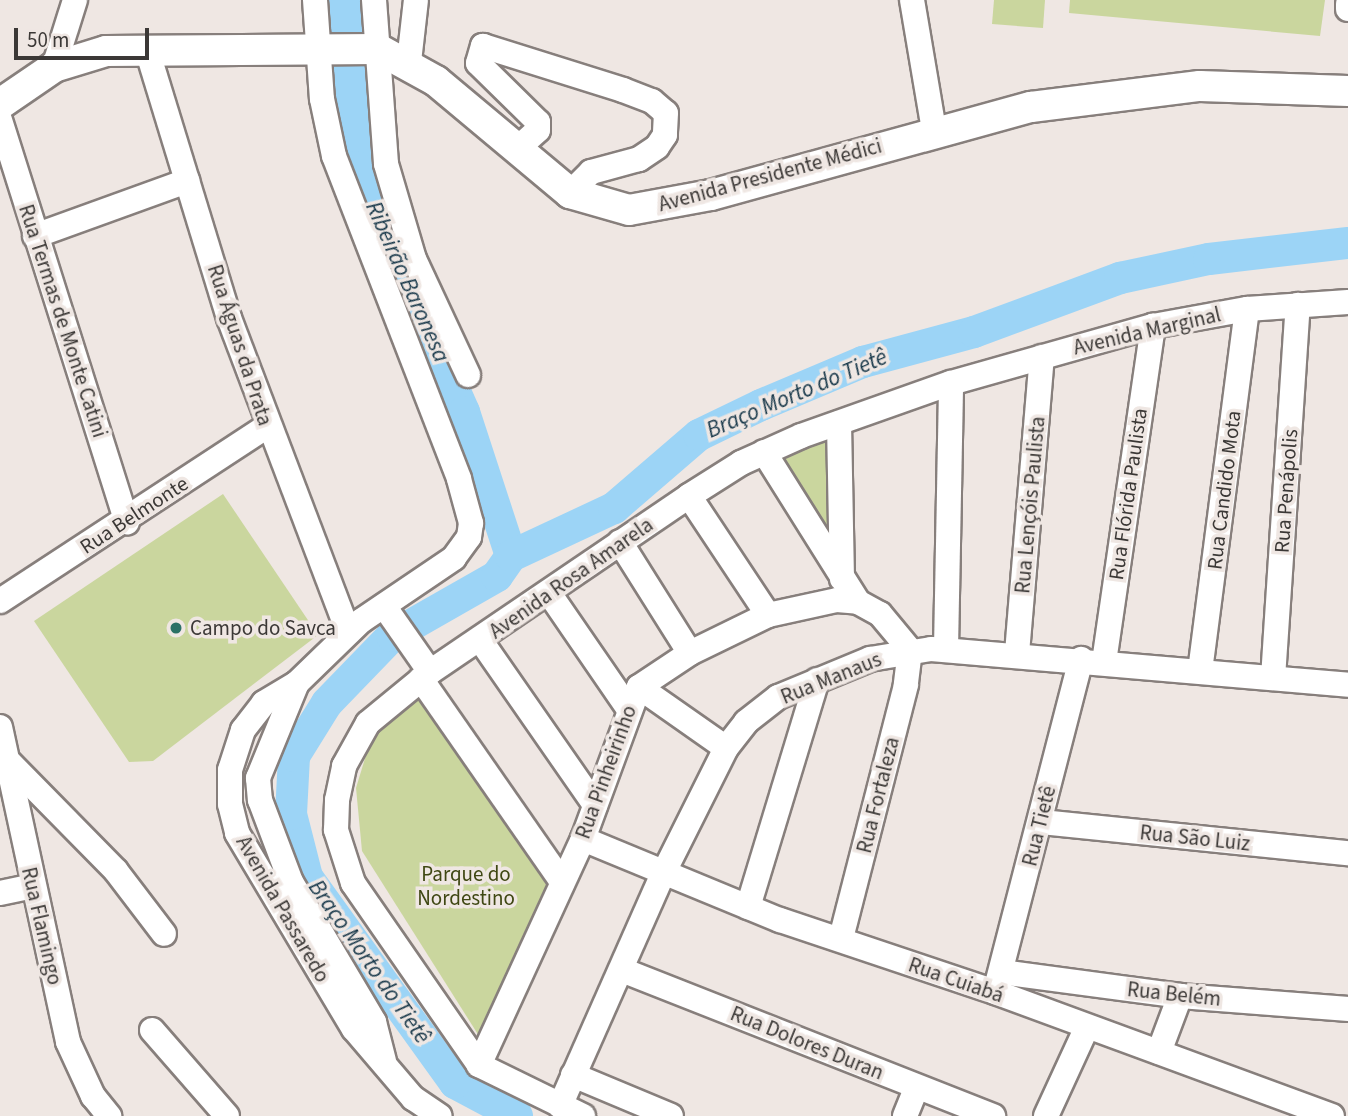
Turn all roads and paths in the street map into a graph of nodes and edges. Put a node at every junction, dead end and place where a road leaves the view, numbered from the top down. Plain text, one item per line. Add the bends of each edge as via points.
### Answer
1 (75, 0) edge
2 (315, 0) edge
3 (374, 0) edge
4 (416, 0) edge
5 (912, 0) edge
6 (347, 47) junction
7 (148, 53) junction
8 (409, 62) junction
9 (54, 67) junction
10 (1348, 91) edge
11 (0, 104) edge
12 (0, 120) edge
13 (934, 130) junction
14 (517, 149) junction
15 (187, 181) junction
16 (570, 193) junction
17 (36, 236) junction
18 (1348, 302) edge
19 (1298, 305) junction
20 (1247, 309) junction
21 (1153, 326) junction
22 (1042, 357) junction
23 (468, 375) dead end
24 (951, 383) junction
25 (839, 423) junction
26 (266, 427) junction
27 (764, 452) junction
28 (689, 496) junction
29 (127, 522) junction
30 (620, 542) junction
31 (842, 579) junction
32 (549, 593) junction
33 (0, 601) edge
34 (858, 602) junction
35 (384, 606) junction
36 (768, 615) junction
37 (348, 632) junction
38 (481, 641) junction
39 (946, 649) junction
40 (910, 650) junction
41 (690, 653) junction
42 (1017, 653) junction
43 (1092, 660) junction
44 (1200, 671) junction
45 (425, 676) junction
46 (1273, 678) junction
47 (817, 680) junction
48 (1348, 685) edge
49 (634, 698) junction
50 (0, 727) edge
51 (726, 748) junction
52 (10, 763) junction
53 (596, 806) junction
54 (1041, 822) junction
55 (583, 839) junction
56 (1348, 853) edge
57 (663, 874) junction
58 (562, 883) junction
59 (32, 886) junction
60 (0, 893) edge
61 (748, 908) junction
62 (164, 934) dead end
63 (841, 939) junction
64 (621, 970) junction
65 (998, 982) junction
66 (1180, 996) junction
67 (1348, 1009) edge
68 (1087, 1027) junction
69 (152, 1030) dead end
70 (1159, 1052) junction
71 (480, 1065) junction
72 (573, 1076) junction
73 (917, 1087) junction
74 (572, 1111) edge
75 (109, 1116) edge
76 (227, 1116) edge
77 (440, 1116) edge
78 (671, 1116) edge
79 (905, 1116) edge
80 (993, 1116) edge
81 (1046, 1116) edge
82 (1332, 1116) edge

1 - 9 street
2 - 6 street
3 - 6 street
4 - 8 street
5 - 13 street
6 - 7 main road, Avenida Presidente Médici
6 - 8 main road, Avenida Presidente Médici
6 - 23 street via 414,259
6 - 35 street, Avenida Passaredo via 334,156 459,479 471,523 469,537 454,558
7 - 9 main road, Avenida Presidente Médici via 106,51
7 - 15 street, Rua Águas da Prata
8 - 14 main road, Avenida Presidente Médici
9 - 11 main road, Avenida Presidente Médici
10 - 13 main road, Avenida Presidente Médici via 1187,87 1031,107
12 - 17 street, Rua Termas de Monte Catini
13 - 16 main road, Avenida Presidente Médici via 663,207 629,210
14 - 16 main road, Avenida Presidente Médici
14 - 16 street via 538,130 538,122 478,63 483,46 623,90 652,101 666,113 665,135 657,148 639,159 591,172
15 - 17 street
15 - 26 street, Rua Águas da Prata
17 - 29 street, Rua Termas de Monte Catini
18 - 19 street, Avenida Marginal
19 - 20 street, Avenida Marginal
19 - 46 street, Rua Penápolis
20 - 21 street, Avenida Marginal
20 - 44 street, Rua Candido Mota
21 - 22 street, Avenida Marginal
21 - 43 street, Rua Flórida Paulista
22 - 24 street, Avenida Marginal
22 - 42 street, Rua Lençóis Paulista
24 - 25 street, Avenida Rosa Amarela
24 - 39 street
25 - 27 street, Avenida Rosa Amarela
25 - 31 street
26 - 29 street, Rua Belmonte
26 - 37 street, Rua Águas da Prata
27 - 28 street, Avenida Rosa Amarela
27 - 31 street
28 - 30 street, Avenida Rosa Amarela
28 - 36 street
29 - 33 street, Rua Belmonte
30 - 32 street, Avenida Rosa Amarela
30 - 41 street
31 - 34 street
32 - 38 street, Avenida Rosa Amarela
32 - 49 street
34 - 36 street, Rua Pinheirinho via 810,603
34 - 40 street via 889,622
35 - 37 street, Avenida Passaredo
35 - 45 street
36 - 41 street, Rua Pinheirinho
37 - 77 street, Avenida Passaredo via 297,683 262,765 260,800 290,883 374,1022 384,1062 413,1098
38 - 45 street, Avenida Rosa Amarela
38 - 53 street
39 - 40 street, Rua Manaus
39 - 42 street, Rua Manaus
40 - 47 street, Rua Manaus
40 - 63 street, Rua Fortaleza via 906,685
41 - 49 street, Rua Pinheirinho
42 - 43 street, Rua Manaus
43 - 44 street, Rua Manaus
43 - 54 street, Rua Tietê
44 - 46 street, Rua Manaus
45 - 58 street
45 - 71 street, Avenida Rosa Amarela via 368,723 344,766 336,831 353,883
46 - 48 street, Rua Manaus
47 - 51 street, Rua Manaus via 764,707
47 - 61 street
49 - 51 street
49 - 53 street, Rua Pinheirinho
50 - 52 street, Rua Flamingo
51 - 57 street, Rua Manaus
52 - 59 street, Rua Flamingo
52 - 62 street via 116,871
53 - 55 street, Rua Pinheirinho
54 - 56 street, Rua São Luiz
54 - 65 street, Rua Tietê
55 - 57 street, Rua Cuiabá
55 - 58 street, Rua Pinheirinho
57 - 61 street, Rua Cuiabá
57 - 64 street, Rua Manaus
58 - 71 street, Rua Pinheirinho
59 - 60 street
59 - 75 street, Rua Flamingo via 72,1054
61 - 63 street, Rua Cuiabá
63 - 65 street, Rua Cuiabá
64 - 72 street, Rua Manaus
64 - 73 street, Rua Dolores Duran
65 - 66 street, Rua Belém
65 - 68 street, Rua Cuiabá
66 - 67 street, Rua Belém
66 - 70 street
68 - 70 street, Rua Cuiabá
68 - 81 street
69 - 76 street
70 - 82 street, Rua Cuiabá
71 - 74 street
72 - 74 street, Rua Manaus
72 - 78 street
73 - 79 street
73 - 80 street, Rua Dolores Duran

